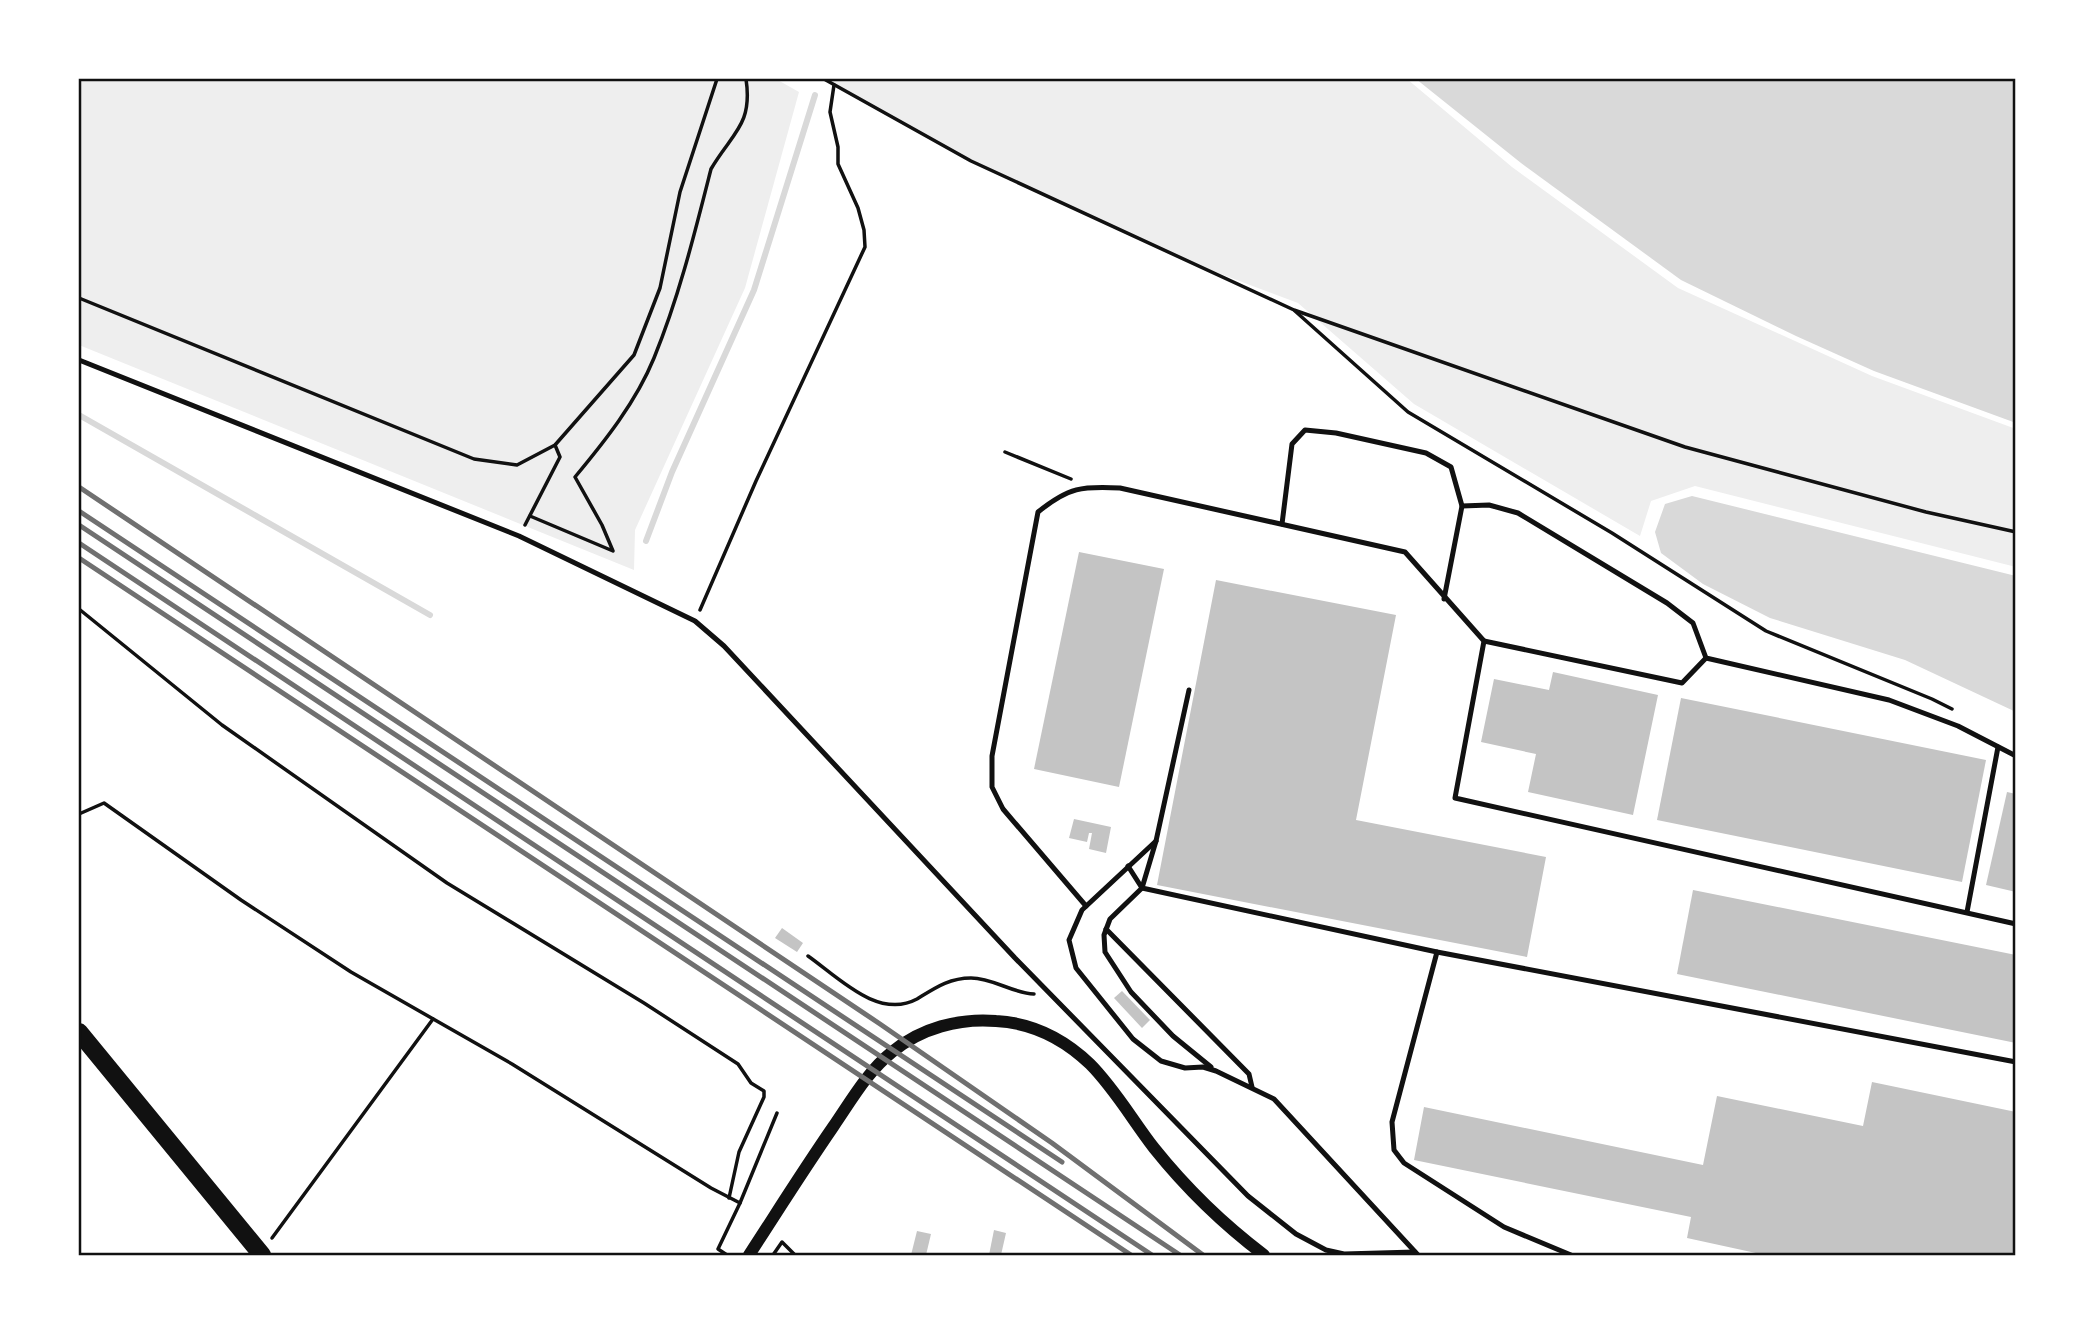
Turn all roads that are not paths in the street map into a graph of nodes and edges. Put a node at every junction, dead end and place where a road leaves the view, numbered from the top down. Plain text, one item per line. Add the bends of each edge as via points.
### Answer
1 (79, 360) edge
2 (1462, 506) junction
3 (1282, 524) junction
4 (1444, 599) junction
5 (1483, 642) junction
6 (1706, 658) junction
7 (1189, 690) dead end
8 (1998, 747) junction
9 (2016, 756) edge
10 (1156, 841) junction
11 (1128, 866) junction
12 (1142, 888) junction
13 (1086, 906) junction
14 (1967, 912) junction
15 (2016, 924) edge
16 (1106, 929) junction
17 (1437, 952) junction
18 (79, 1032) edge
19 (2016, 1062) edge
20 (1216, 1071) junction
21 (1251, 1087) junction
22 (265, 1249) edge
23 (1417, 1253) edge
24 (1344, 1254) edge
25 (749, 1255) edge
26 (1264, 1255) edge
27 (1571, 1255) edge

1 - 24 lane via 519,536 695,621 724,646 1015,958 1248,1196 1296,1234
2 - 3 lane via 1451,467 1426,453 1336,432 1305,430 1292,444
2 - 4 lane
2 - 6 lane via 1489,505 1518,513 1667,603 1693,623
3 - 4 lane via 1405,552
3 - 13 lane via 1120,488 1087,486 1059,495 1038,512 992,756 992,787 1003,809
4 - 5 lane
5 - 6 lane via 1682,683
5 - 14 lane via 1455,798
6 - 8 lane via 1889,699
7 - 10 lane
8 - 9 lane
8 - 14 lane
10 - 11 lane
10 - 12 lane
11 - 12 lane
11 - 13 lane
12 - 16 lane via 1110,919
12 - 17 lane
13 - 20 lane via 1069,940 1076,968 1096,995 1133,1040 1161,1061
14 - 15 lane
16 - 20 lane via 1105,952 1131,992 1173,1036
16 - 21 lane via 1249,1074
17 - 19 lane
17 - 27 lane via 1392,1122 1394,1150 1404,1163 1504,1227
18 - 22 main road
20 - 21 lane
21 - 23 lane via 1274,1099
23 - 24 lane
25 - 26 street via 867,1078 892,1051 934,1028 1006,1021 1052,1036 1073,1049 1199,1198

